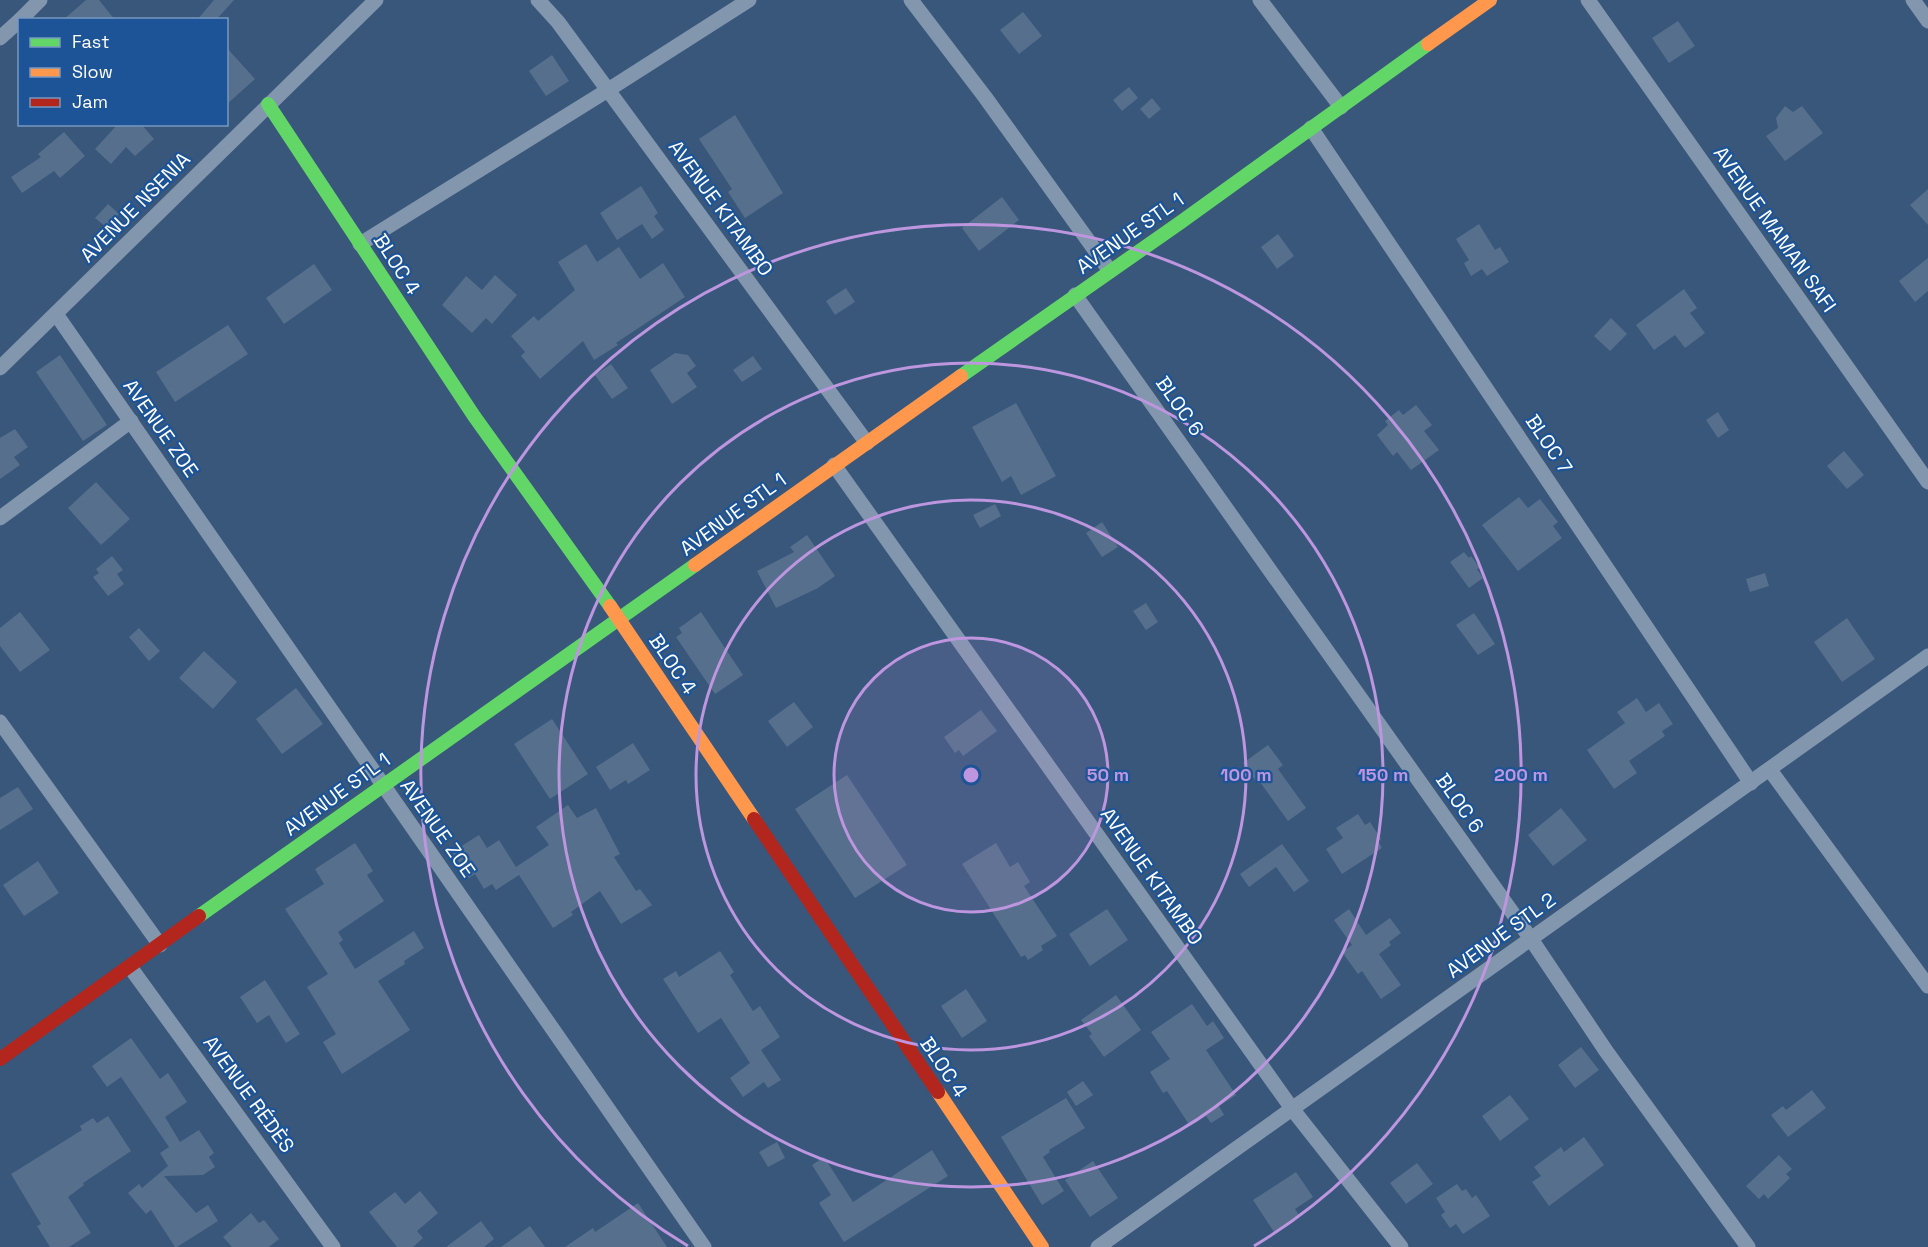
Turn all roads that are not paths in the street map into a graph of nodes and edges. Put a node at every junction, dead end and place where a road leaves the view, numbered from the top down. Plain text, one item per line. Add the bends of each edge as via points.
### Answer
1 (40, 0) edge
2 (376, 0) edge
3 (538, 0) edge
4 (749, 0) edge
5 (911, 0) edge
6 (1260, 0) edge
7 (1490, 0) edge
8 (1588, 0) edge
9 (1913, 0) edge
10 (22, 18) edge
11 (1928, 21) edge
12 (18, 22) edge
13 (0, 38) edge
14 (608, 90) junction
15 (268, 104) junction
16 (1341, 106) junction
17 (1311, 128) junction
18 (360, 244) junction
19 (1110, 271) junction
20 (1075, 295) junction
21 (56, 314) junction
22 (0, 368) edge
23 (131, 421) junction
24 (867, 443) junction
25 (834, 465) junction
26 (1928, 482) edge
27 (0, 518) edge
28 (620, 620) junction
29 (1928, 656) edge
30 (0, 722) edge
31 (1770, 770) junction
32 (1751, 783) junction
33 (383, 785) junction
34 (1531, 939) junction
35 (160, 945) junction
36 (130, 967) junction
37 (1928, 986) edge
38 (0, 1059) edge
39 (1293, 1110) junction
40 (333, 1247) edge
41 (704, 1247) edge
42 (1042, 1247) edge
43 (1098, 1247) edge
44 (1401, 1247) edge
45 (1748, 1247) edge

1 - 10 street
2 - 15 street, AVENUE NSENIA
3 - 14 street, AVENUE KITAMBO
4 - 14 street
5 - 19 street via 986,97
6 - 16 street
7 - 16 street, AVENUE STL 1
8 - 26 street, AVENUE MAMAN SAFI
9 - 11 street
12 - 13 street
14 - 18 street
14 - 24 street, AVENUE KITAMBO
15 - 18 street, BLOC 4
15 - 21 street, AVENUE NSENIA
16 - 17 street, AVENUE STL 1
17 - 19 street, AVENUE STL 1
17 - 32 street, BLOC 7
18 - 28 street, BLOC 4 via 474,416
19 - 20 street, AVENUE STL 1
20 - 24 street, AVENUE STL 1
20 - 34 street, BLOC 6
21 - 22 street, AVENUE NSENIA
21 - 23 street, AVENUE ZOE
23 - 27 street
23 - 33 street, AVENUE ZOE
24 - 25 street, AVENUE STL 1
25 - 28 street, AVENUE STL 1
25 - 39 street, AVENUE KITAMBO
28 - 33 street, AVENUE STL 1
28 - 42 street, BLOC 4
29 - 31 street, AVENUE STL 2
30 - 35 street
31 - 32 street, AVENUE STL 2
31 - 37 street
32 - 34 street, AVENUE STL 2
33 - 35 street, AVENUE STL 1
33 - 41 street, AVENUE ZOE
34 - 39 street, AVENUE STL 2
34 - 45 street, BLOC 6 via 1606,1051
35 - 36 street, AVENUE STL 1
36 - 38 street, AVENUE STL 1
36 - 40 street, AVENUE RÉDÈS
39 - 43 street, AVENUE STL 2
39 - 44 street, AVENUE KITAMBO

